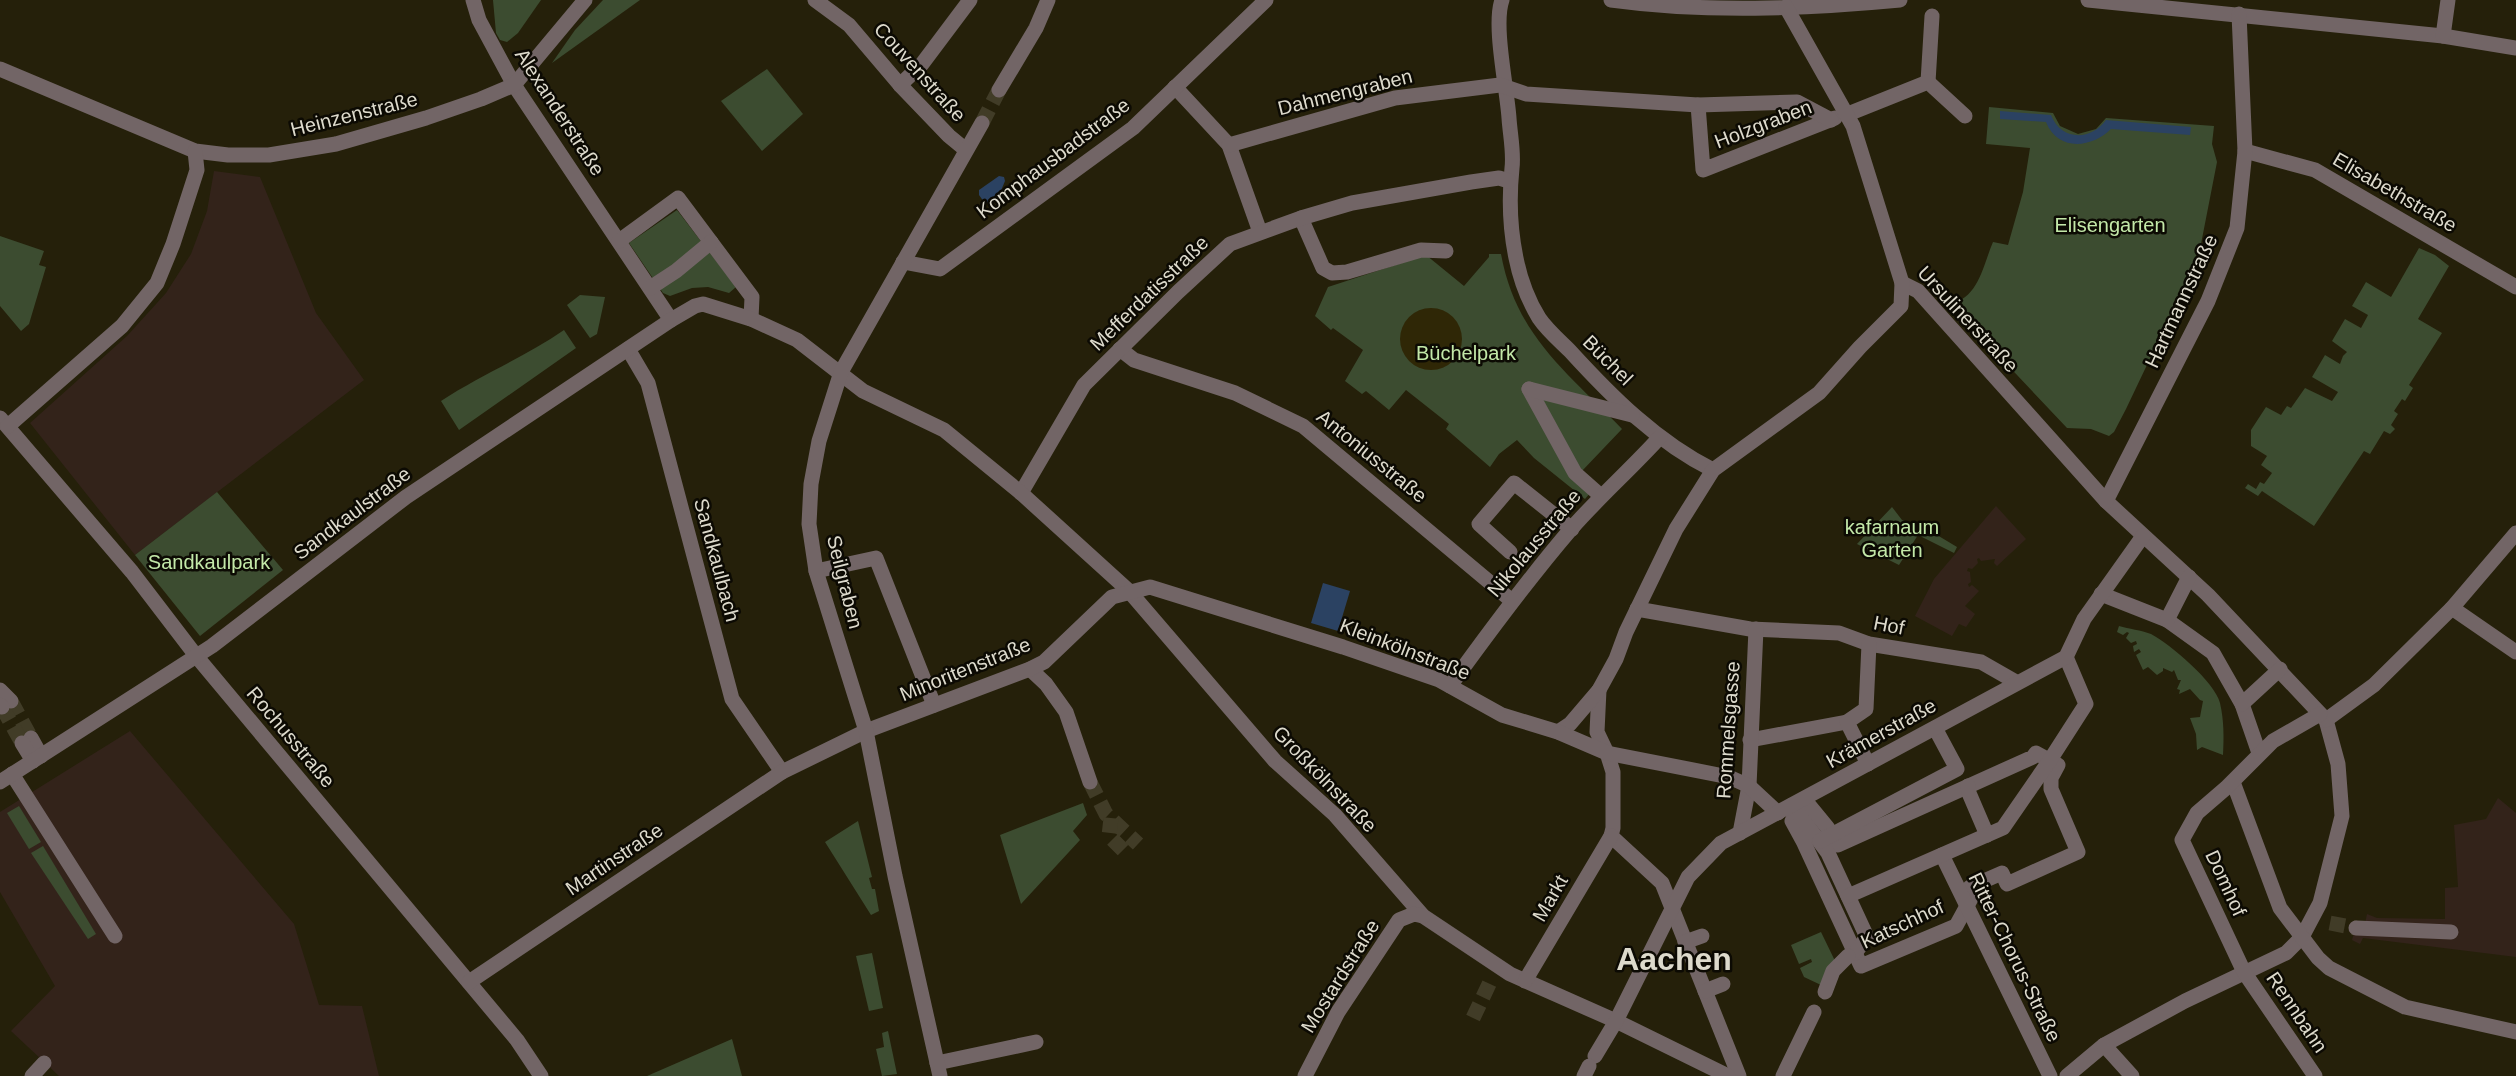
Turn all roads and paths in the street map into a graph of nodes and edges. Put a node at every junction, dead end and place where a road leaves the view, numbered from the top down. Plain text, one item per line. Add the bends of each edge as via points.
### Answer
1 (473, 0) edge
2 (585, 0) edge
3 (815, 0) edge
4 (970, 0) edge
5 (1048, 0) edge
6 (1061, 0) edge
7 (1266, 0) edge
8 (1502, 0) edge
9 (1611, 0) edge
10 (1900, 0) edge
11 (2088, 0) edge
12 (2448, 0) edge
13 (1744, 4) edge
14 (2223, 6) edge
15 (1786, 7) junction
16 (2239, 14) junction
17 (1932, 16) dead end
18 (1036, 28) junction
19 (2443, 36) junction
20 (2516, 48) edge
21 (0, 69) edge
22 (1928, 82) junction
23 (900, 85) junction
24 (514, 86) junction
25 (1175, 87) junction
26 (1507, 87) junction
27 (999, 90) tunnel mouth
28 (1698, 105) junction
29 (1842, 116) junction
30 (1965, 116) dead end
31 (982, 123) tunnel mouth
32 (1229, 145) junction
33 (966, 150) junction
34 (195, 151) junction
35 (2245, 151) junction
36 (1509, 181) junction
37 (1300, 218) junction
38 (1260, 232) junction
39 (619, 241) junction
40 (711, 242) junction
41 (1446, 251) dead end
42 (903, 262) junction
43 (1902, 283) junction
44 (2516, 287) edge
45 (650, 288) junction
46 (751, 319) junction
47 (671, 320) junction
48 (628, 349) junction
49 (1120, 349) junction
50 (841, 372) junction
51 (1634, 416) junction
52 (4, 422) edge
53 (1660, 437) junction
54 (1713, 470) junction
55 (1021, 493) junction
56 (1601, 496) junction
57 (2106, 501) junction
58 (1572, 529) junction
59 (2516, 533) edge
60 (2143, 536) junction
61 (1510, 552) dead end
62 (816, 571) junction
63 (2189, 577) junction
64 (1129, 591) junction
65 (2101, 594) junction
66 (1512, 601) junction
67 (2452, 608) junction
68 (1637, 609) junction
69 (2167, 620) junction
70 (1753, 629) junction
71 (1869, 644) junction
72 (2516, 652) edge
73 (197, 657) junction
74 (2066, 657) junction
75 (1030, 669) junction
76 (2280, 669) junction
77 (2016, 682) junction
78 (1450, 686) junction
79 (0, 690) edge
80 (1599, 690) junction
81 (4, 704) tunnel mouth
82 (2242, 704) junction
83 (934, 705) junction
84 (2323, 717) junction
85 (1847, 722) junction
86 (1935, 728) junction
87 (866, 731) junction
88 (1558, 732) junction
89 (27, 740) tunnel mouth
90 (1750, 740) junction
91 (1607, 753) junction
92 (2259, 753) junction
93 (37, 759) junction
94 (2050, 760) junction
95 (1868, 764) junction
96 (1957, 769) junction
97 (782, 772) junction
98 (6, 778) edge
99 (1090, 782) tunnel mouth
100 (2229, 785) junction
101 (1749, 786) junction
102 (1966, 790) junction
103 (1793, 807) junction
104 (1612, 832) junction
105 (1740, 833) junction
106 (1987, 835) junction
107 (1826, 838) junction
108 (1942, 855) junction
109 (1848, 896) junction
110 (1968, 905) junction
111 (1672, 908) junction
112 (1423, 916) junction
113 (2356, 928) tunnel mouth
114 (2451, 932) dead end
115 (115, 936) dead end
116 (1702, 936) dead end
117 (2302, 937) junction
118 (1685, 942) junction
119 (1852, 954) junction
120 (2244, 972) junction
121 (1525, 981) junction
122 (469, 982) junction
123 (1723, 984) dead end
124 (1705, 991) junction
125 (1826, 992) dead end
126 (1814, 1012) dead end
127 (1616, 1021) junction
128 (2516, 1032) edge
129 (1036, 1042) dead end
130 (2104, 1045) junction
131 (44, 1063) dead end
132 (1589, 1066) edge
133 (939, 1069) edge
134 (2127, 1071) edge
135 (32, 1076) edge
136 (541, 1076) edge
137 (1305, 1076) edge
138 (1728, 1076) edge
139 (1739, 1076) edge
140 (1783, 1076) edge
141 (2050, 1076) edge
142 (2067, 1076) edge
143 (2315, 1076) edge

1 - 24 street, Alexanderstraße via 479,20
2 - 24 street
3 - 23 street, Couvenstraße via 849,25
4 - 23 street via 922,64
5 - 18 street
6 - 18 street
7 - 25 street, Komphausbadstraße
8 - 26 street, Büchel via 1498,20
9 - 13 street via 1717,8
10 - 15 street
11 - 14 street
12 - 19 street
13 - 15 street
14 - 16 street
15 - 43 street, Ursulinerstraße via 1853,126
16 - 19 street
16 - 35 street, Hartmannstraße
17 - 22 street
18 - 27 street
19 - 20 street
21 - 34 street, Heinzenstraße
22 - 29 street
22 - 30 street
23 - 33 street, Couvenstraße
24 - 34 street, Heinzenstraße via 426,118 336,144 269,155
24 - 39 street, Alexanderstraße
25 - 32 street
25 - 42 street, Komphausbadstraße via 1133,128 940,269
26 - 28 street, Holzgraben via 1526,94
26 - 32 street, Dahmengraben via 1395,98
26 - 36 street, Büchel via 1512,167
28 - 29 street, Holzgraben via 1797,102
28 - 29 street, Holzgraben via 1703,170
31 - 33 street
32 - 38 street
33 - 42 street
34 - 52 street, Rochusstraße via 197,170 157,283 122,326
35 - 44 street, Elisabethstraße via 2315,170
35 - 57 street, Hartmannstraße via 2237,228 2208,301
36 - 37 street, Mefferdatisstraße via 1499,178 1414,191
36 - 51 street, Büchel via 1516,258 1540,318
37 - 38 street, Mefferdatisstraße
37 - 41 street via 1323,268 1332,273 1420,250
38 - 49 street, Mefferdatisstraße via 1230,244
39 - 40 street via 678,198
39 - 45 street, Alexanderstraße
40 - 45 street
40 - 46 street via 752,297
42 - 50 street
43 - 54 street via 1901,306 1819,393
43 - 57 street, Ursulinerstraße via 1918,291
45 - 47 street, Alexanderstraße
46 - 47 street via 702,304
46 - 50 street via 797,340
47 - 48 street, Sandkaulstraße
48 - 73 street, Sandkaulstraße via 406,497
48 - 97 street, Sandkaulbach via 648,383 732,699
49 - 55 street, Mefferdatisstraße via 1084,385
49 - 66 street, Antoniusstraße via 1134,360 1235,393 1303,426
50 - 55 street, Großkölnstraße via 863,391 944,430
50 - 62 street, Seilgraben via 819,441 811,484 809,524
51 - 53 street, Büchel
51 - 56 street via 1529,389 1575,473
52 - 73 street, Rochusstraße via 132,572
53 - 54 street, Büchel
53 - 56 street, Nikolausstraße
54 - 68 street via 1676,529
55 - 64 street, Großkölnstraße
56 - 58 street, Nikolausstraße
57 - 60 street, Ursulinerstraße
58 - 61 street via 1514,483 1479,524
58 - 66 street, Nikolausstraße
59 - 67 street, Domhof
60 - 63 street, Ursulinerstraße
60 - 65 street
62 - 83 street via 876,558
62 - 87 street, Seilgraben
63 - 69 street
63 - 76 street, Ursulinerstraße
64 - 75 street, Minoritenstraße via 1112,597 1044,662
64 - 78 street, Kleinkölnstraße via 1150,587 1343,647
64 - 112 street, Großkölnstraße via 1275,761 1335,815
65 - 69 street
65 - 74 street
66 - 78 street, Nikolausstraße
67 - 72 street
67 - 84 street, Domhof via 2374,685
68 - 70 street, Hof
68 - 80 street
69 - 82 street via 2213,653
70 - 71 street, Hof via 1839,633
70 - 90 street, Rommelsgasse
71 - 77 street, Hof via 1981,662
71 - 85 street via 1866,709
73 - 93 street, Sandkaulstraße
73 - 122 street, Rochusstraße
74 - 77 street, Krämerstraße
74 - 94 street via 2086,704
75 - 83 street, Minoritenstraße
75 - 99 street via 1066,712
76 - 82 street
76 - 84 street, Ursulinerstraße
77 - 86 street, Krämerstraße
78 - 88 street, Kleinkölnstraße via 1502,715
79 - 81 street
80 - 88 street
80 - 91 street via 1597,732
82 - 92 street
83 - 87 street, Minoritenstraße
84 - 92 street, Domhof via 2273,741
84 - 117 street via 2338,764 2342,816 2320,903
85 - 90 street
85 - 95 street
86 - 95 street, Krämerstraße
86 - 96 street
87 - 97 street
87 - 133 street, Seilgraben
88 - 91 street
89 - 93 street
90 - 101 street, Rommelsgasse
91 - 101 street via 1730,777
91 - 104 street via 1613,772
92 - 100 street, Domhof
93 - 98 street, Sandkaulstraße
94 - 102 street via 2036,753
94 - 106 street via 2003,828
94 - 110 street, Katschhof via 2058,765 2051,778 2051,789 2078,852 2007,884 2002,873 1970,887 1973,895
95 - 103 street, Krämerstraße
96 - 102 street
96 - 107 street
97 - 122 street, Martinstraße
98 - 115 street
100 - 117 street via 2280,908
100 - 120 street, Domhof via 2194,813 2182,840
101 - 103 street
101 - 105 street, Rommelsgasse
102 - 106 street
102 - 107 street via 1838,845
103 - 105 street, Krämerstraße
103 - 107 street, Katschhof
103 - 119 street, Katschhof via 1792,821
104 - 111 street via 1662,884
104 - 121 street, Markt
105 - 111 street, Krämerstraße via 1721,843 1688,877
106 - 108 street
107 - 109 street, Katschhof
108 - 109 street
108 - 110 street, Ritter-Chorus-Straße
109 - 119 street, Katschhof via 1867,937
110 - 119 street, Katschhof via 1956,926 1902,951 1861,966
110 - 141 street, Ritter-Chorus-Straße
111 - 118 street
111 - 127 street
112 - 121 street, Großkölnstraße via 1500,974
112 - 137 street, Mostardstraße via 1414,914 1400,920 1338,1012
113 - 114 street
116 - 118 street
117 - 120 street via 2286,953
117 - 128 street via 2329,968 2392,1002
118 - 124 street
119 - 125 street, Katschhof via 1833,971
120 - 130 street
120 - 143 street, Rennbahn
121 - 127 street
122 - 136 street, Rochusstraße
123 - 124 street
124 - 139 street
126 - 140 street
127 - 132 street
127 - 138 street
129 - 133 street, Seilgraben
130 - 134 street
130 - 142 street
131 - 135 street

